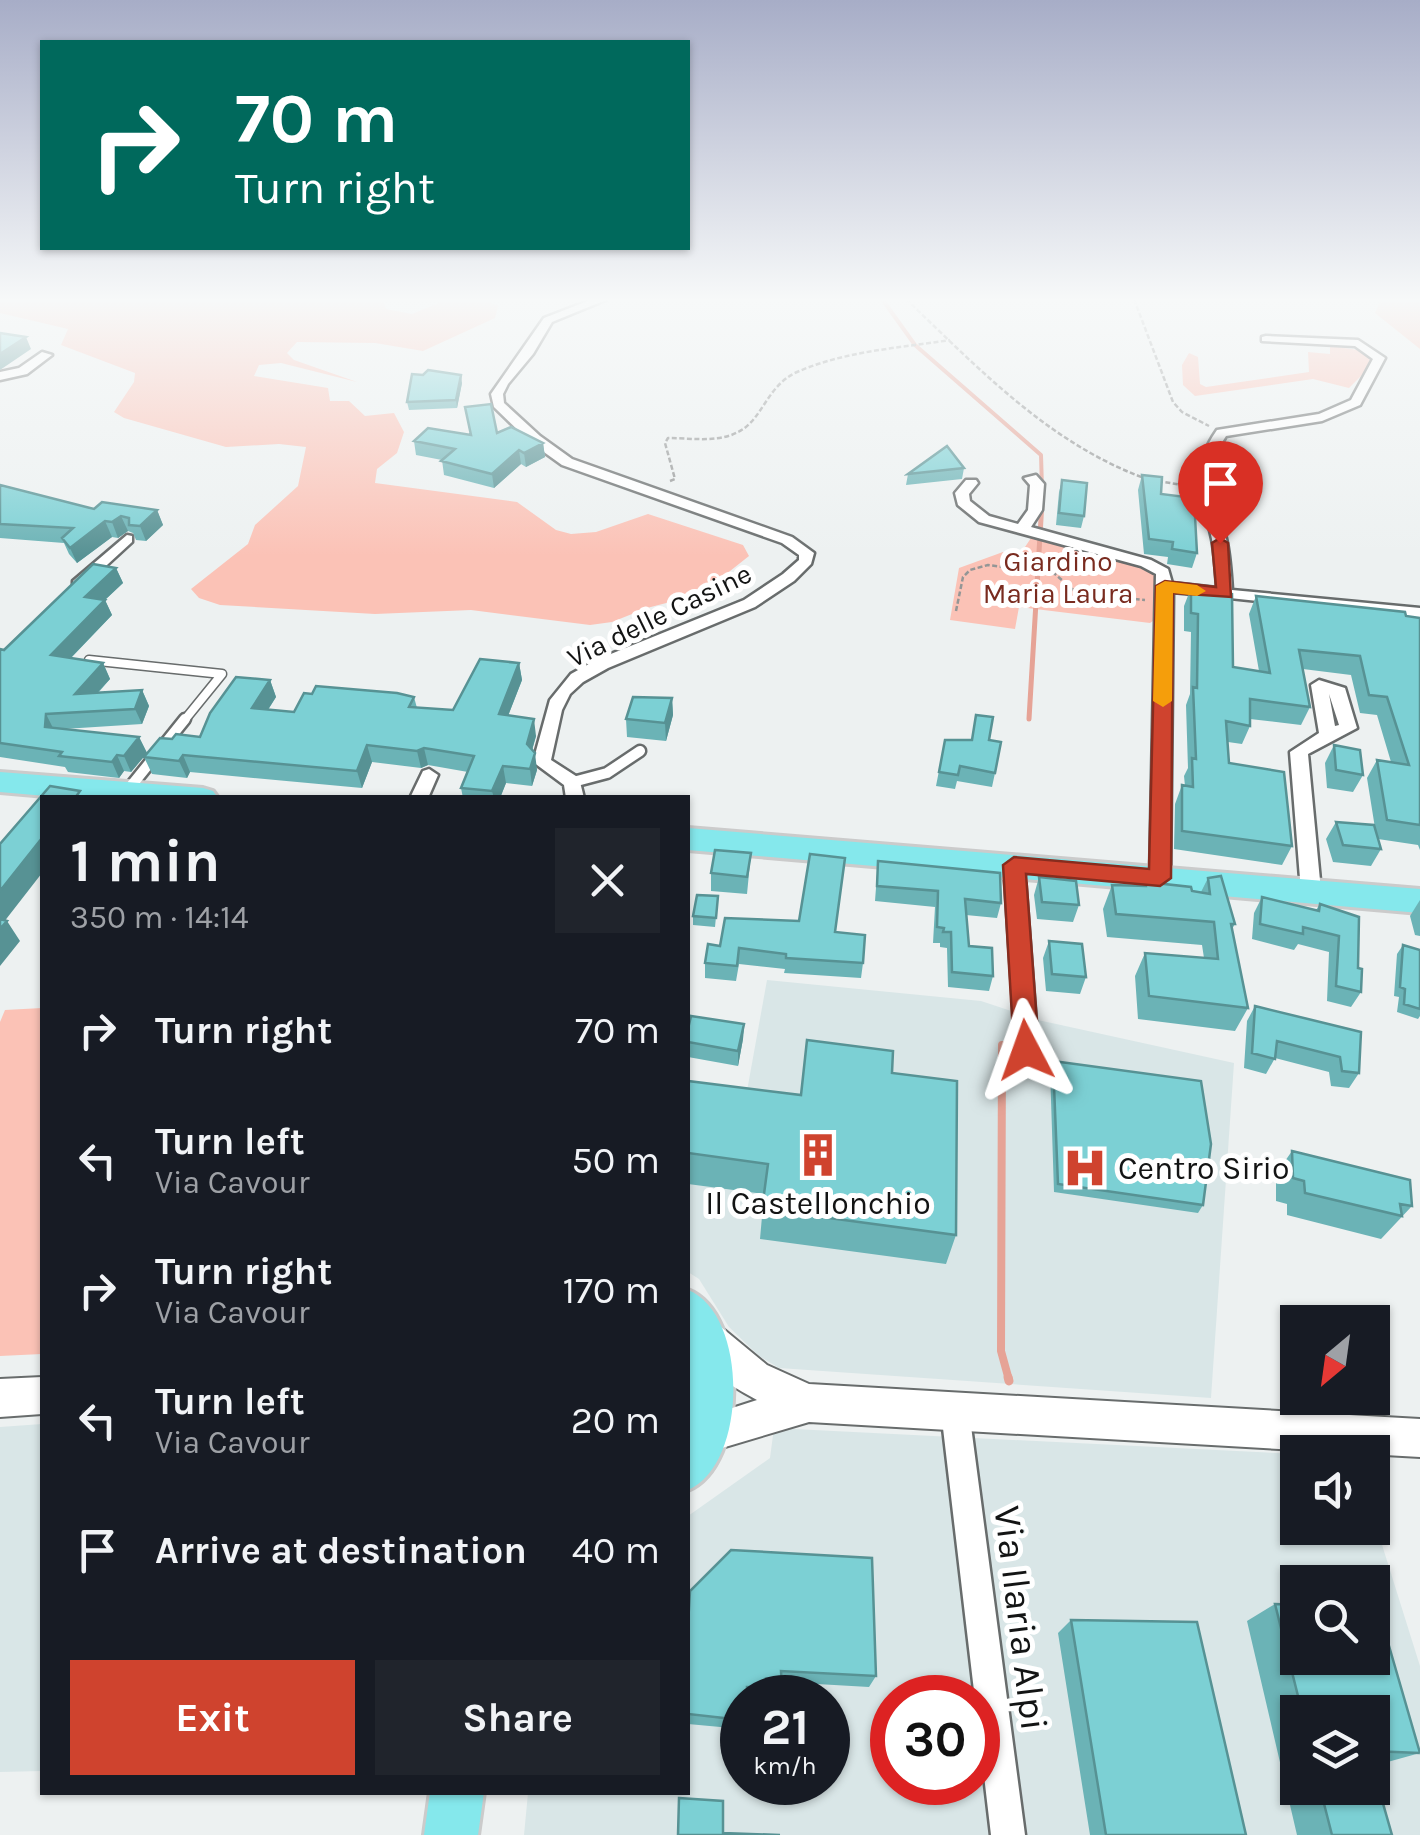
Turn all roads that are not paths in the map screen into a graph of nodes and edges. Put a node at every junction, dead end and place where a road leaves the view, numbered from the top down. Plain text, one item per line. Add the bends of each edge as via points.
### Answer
1 (501, 385) edge
2 (1360, 385) edge
3 (1031, 478) dead end
4 (972, 483) dead end
5 (1035, 533) junction
6 (126, 539) dead end
7 (70, 591) edge
8 (1165, 594) junction
9 (1225, 594) junction
10 (1420, 613) edge
11 (90, 660) edge
12 (1328, 735) dead end
13 (640, 751) dead end
14 (429, 775) dead end
15 (0, 782) edge
16 (574, 790) edge
17 (145, 794) edge
18 (420, 795) edge
19 (690, 839) edge
20 (1014, 865) junction
21 (1160, 878) junction
22 (1311, 892) junction
23 (1420, 901) edge
24 (1026, 1050) dead end
25 (696, 1322) edge
26 (40, 1396) edge
27 (0, 1398) edge
28 (809, 1403) junction
29 (954, 1410) junction
30 (1420, 1438) edge
31 (696, 1450) edge
32 (457, 1795) edge
33 (451, 1835) edge
34 (1008, 1835) edge

1 - 16 street, Via delle Casine via 498,404 566,462 787,540 806,553 792,577 724,617 604,663 568,685 556,702 542,762
2 - 9 street via 1356,402 1304,421 1222,432 1211,446 1202,489 1220,543
3 - 5 street
4 - 5 street via 962,492 970,511
5 - 8 street via 1146,563 1162,572
6 - 7 street
8 - 9 street
8 - 21 street
9 - 10 street
11 - 17 lane via 222,674
12 - 22 street via 1298,752
13 - 16 lane
14 - 18 street
15 - 17 main road
19 - 20 main road
20 - 21 main road
20 - 24 street
21 - 22 main road
22 - 23 main road
25 - 28 main road via 726,1362
25 - 31 main road via 713,1383
26 - 27 main road
28 - 29 main road
28 - 31 main road
29 - 30 main road
29 - 34 street, Via Ilaria Alpi
32 - 33 main road

